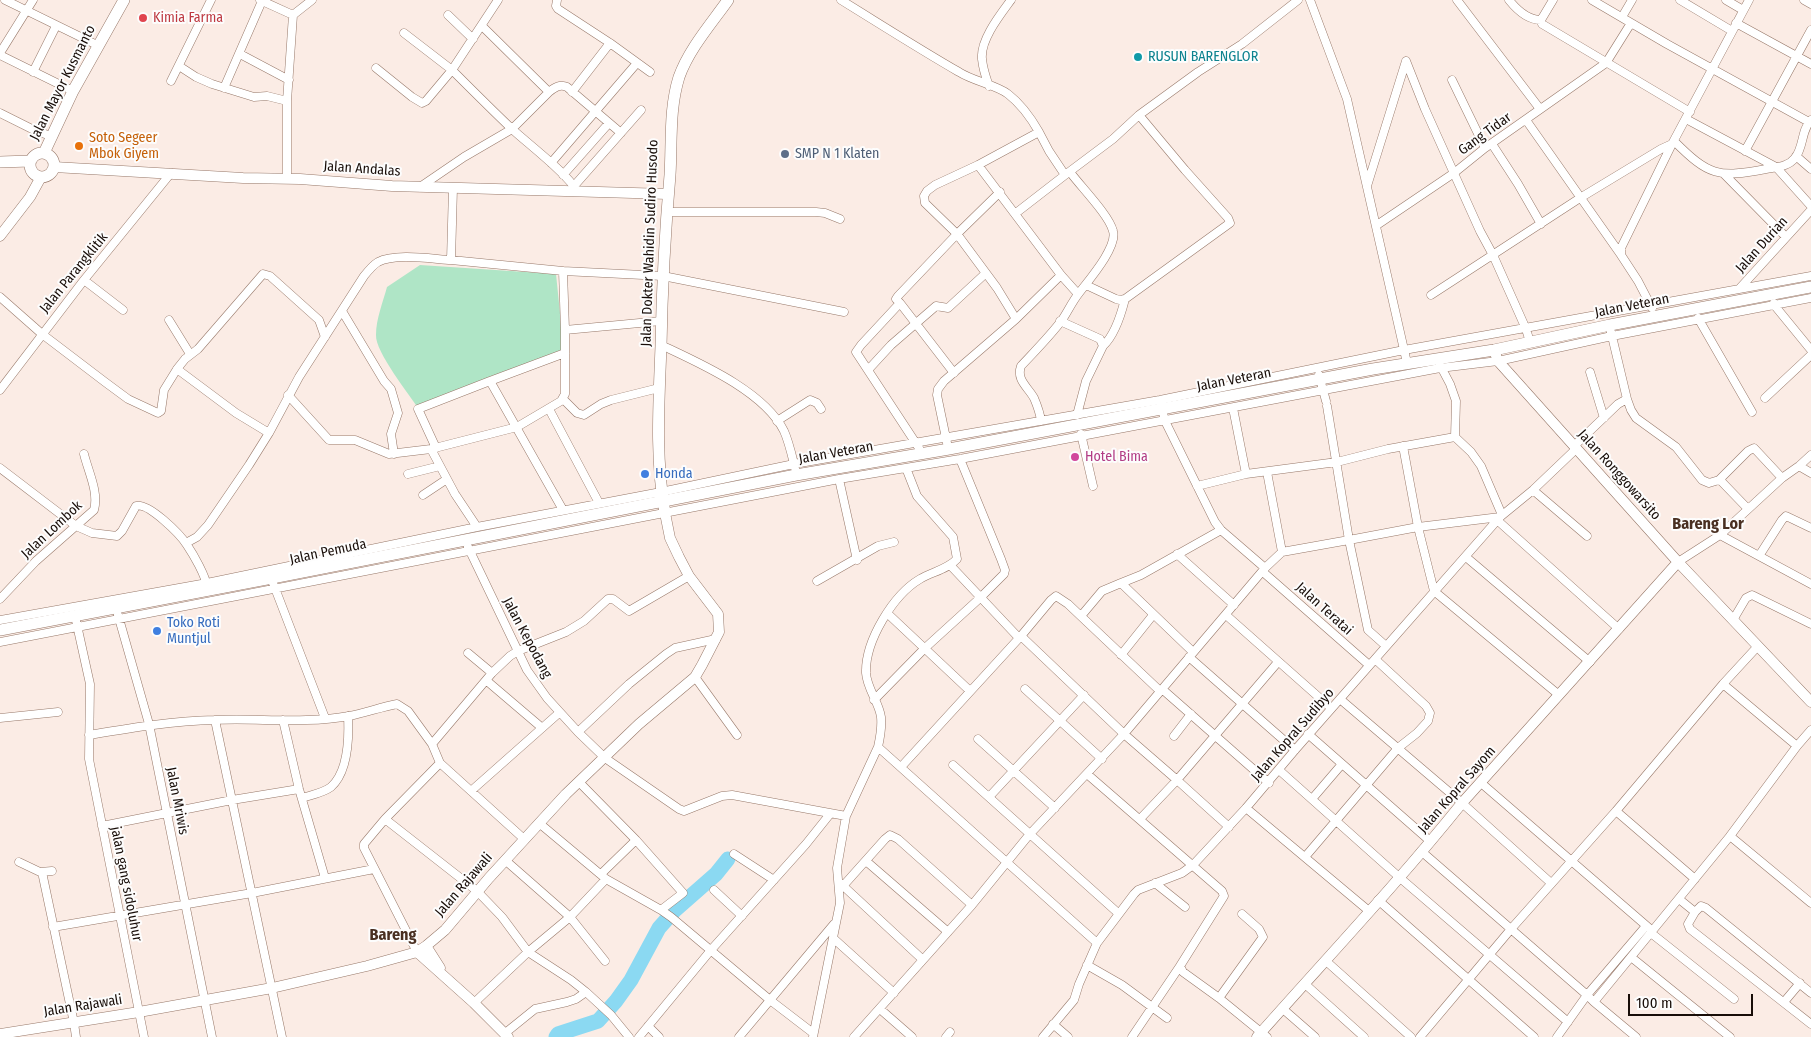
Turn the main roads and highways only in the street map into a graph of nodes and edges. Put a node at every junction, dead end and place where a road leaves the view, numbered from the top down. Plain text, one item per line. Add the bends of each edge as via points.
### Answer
1 (124, 0) edge
2 (728, 0) edge
3 (44, 152) junction
4 (30, 161) junction
5 (0, 162) edge
6 (1811, 287) edge
7 (663, 502) junction
8 (0, 630) edge

1 - 3 main road, Jalan Mayor Kusmanto via 73,91
2 - 7 main road, Jalan Dokter Wahidin Sudiro Husodo via 690,54 679,78 671,113 659,388
3 - 4 main road via 35,154
3 - 4 main road via 51,156 54,167 48,176 41,177 31,172
4 - 5 main road
6 - 7 main road, Jalan Veteran via 1774,300 1743,300 1694,309 1653,311 1611,331 1530,342 1496,356 1319,374 1162,410 1078,420 948,443 860,464 795,469
7 - 8 main road, Jalan Pemuda via 468,545 350,562 273,583 207,586 117,614 45,617

